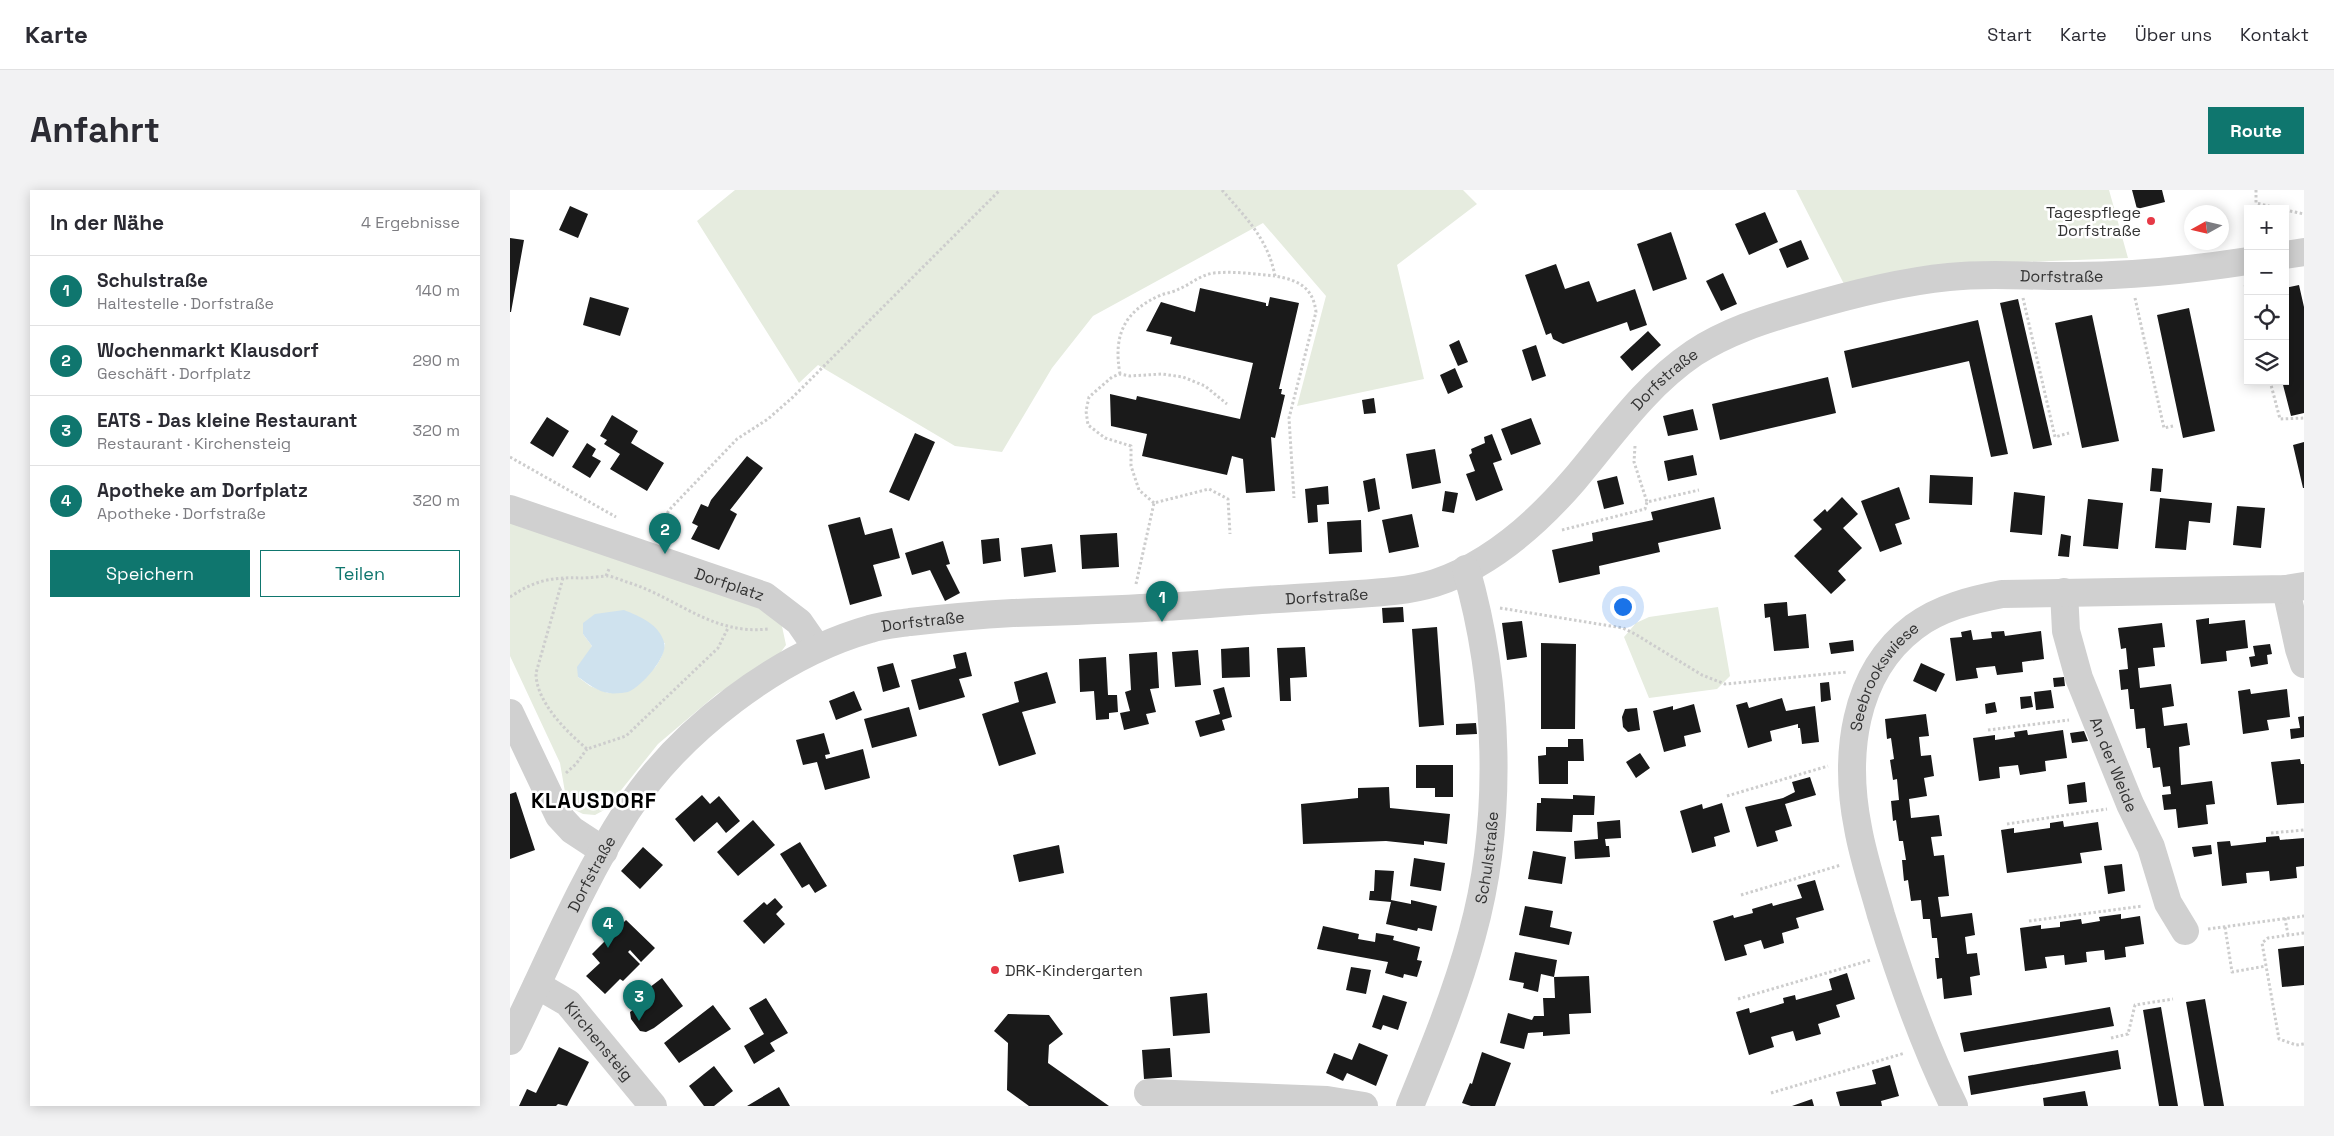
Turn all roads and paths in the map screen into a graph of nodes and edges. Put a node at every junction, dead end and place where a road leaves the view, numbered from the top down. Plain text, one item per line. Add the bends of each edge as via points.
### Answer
1 (1000, 190) edge
2 (1222, 190) edge
3 (2256, 190) edge
4 (2264, 205) edge
5 (2289, 211) edge
6 (2304, 214) edge
7 (2304, 252) edge
8 (2289, 254) edge
9 (2244, 261) edge
10 (1275, 276) junction
11 (2134, 294) dead end
12 (2022, 297) dead end
13 (1120, 374) junction
14 (2271, 385) edge
15 (1227, 404) dead end
16 (2304, 418) edge
17 (2173, 426) dead end
18 (2070, 433) dead end
19 (1634, 446) dead end
20 (1699, 490) dead end
21 (1294, 498) dead end
22 (1647, 502) junction
23 (1154, 503) junction
24 (510, 509) edge
25 (1542, 514) junction
26 (1230, 534) dead end
27 (618, 548) junction
28 (1466, 569) junction
29 (563, 578) junction
30 (2295, 587) edge
31 (2064, 592) junction
32 (510, 597) edge
33 (1131, 608) junction
34 (1477, 609) junction
35 (799, 622) junction
36 (728, 628) junction
37 (817, 648) junction
38 (2304, 664) edge
39 (1871, 677) junction
40 (510, 713) edge
41 (2094, 715) junction
42 (1988, 730) dead end
43 (587, 749) junction
44 (1851, 762) junction
45 (544, 784) junction
46 (1727, 796) dead end
47 (2102, 809) dead end
48 (2007, 824) dead end
49 (2304, 830) edge
50 (2272, 833) dead end
51 (604, 851) junction
52 (1864, 859) junction
53 (1741, 895) dead end
54 (2168, 903) junction
55 (2304, 916) edge
56 (2285, 918) junction
57 (2029, 921) dead end
58 (2224, 927) junction
59 (2185, 931) joint
60 (2304, 933) edge
61 (2288, 935) junction
62 (1893, 954) junction
63 (2266, 966) junction
64 (537, 985) junction
65 (2173, 999) dead end
66 (1738, 1000) dead end
67 (2111, 1038) dead end
68 (510, 1041) edge
69 (2304, 1044) edge
70 (1927, 1046) junction
71 (1771, 1093) dead end
72 (1148, 1094) dead end
73 (653, 1106) edge
74 (1364, 1106) edge
75 (1410, 1106) edge
76 (1954, 1106) edge

1 - 27 path via 793,397 768,419 736,439 671,508 649,537
2 - 10 path via 1258,232 1272,260
3 - 4 path via 2256,203
5 - 6 path
7 - 8 street
9 - 25 street, Dorfstraße via 2131,274 1947,277 1849,295 1743,328 1695,352 1660,380 1629,411
10 - 13 path via 1228,272 1211,274 1134,310 1122,328 1117,355
10 - 21 path via 1304,286 1314,298 1316,312 1289,418
11 - 17 path via 2164,428
12 - 18 path via 2056,437
13 - 15 path via 1183,377 1205,386
13 - 23 path via 1101,385 1089,398 1086,411 1088,425 1105,438 1130,446 1139,490
14 - 16 path via 2280,419
19 - 22 path via 1634,462
20 - 22 path
22 - 25 path via 1644,509 1562,530
23 - 26 path via 1209,489 1228,499
23 - 33 path
24 - 27 street, Dorfplatz
25 - 28 street, Dorfstraße via 1509,542
27 - 35 street, Dorfplatz via 765,596
28 - 33 street, Dorfstraße via 1432,584 1386,592
28 - 34 street, Schulstraße
29 - 32 path via 527,585
29 - 36 path via 598,579 606,576 649,590
29 - 43 path via 536,673 536,685 565,731
30 - 31 street, Seebrookswiese
30 - 38 street
31 - 39 street, Seebrookswiese via 2002,594 1968,601 1941,612 1914,627 1889,651
31 - 41 street, An der Weide via 2066,631 2079,678
33 - 37 street, Dorfstraße via 958,616 873,628
34 - 39 path via 1498,607 1623,628 1702,675 1725,684 1852,672
34 - 75 street, Schulstraße via 1493,736 1487,860 1469,943 1449,1009
35 - 36 path via 753,631
35 - 37 street, Dorfplatz
36 - 43 path via 718,648 626,736
37 - 51 street, Dorfstraße via 760,680 705,723 639,794
39 - 44 street, Seebrookswiese via 1855,721
40 - 45 street
41 - 42 path
41 - 54 street, An der Weide via 2151,848
43 - 45 path via 568,772
44 - 46 path
44 - 52 street, Seebrookswiese via 1853,799
45 - 51 street via 559,816 572,830
47 - 48 path
49 - 50 path
51 - 64 street, Dorfstraße via 567,918
52 - 53 path
52 - 62 street, Seebrookswiese
54 - 57 path
54 - 59 street, An der Weide
55 - 56 path
56 - 58 path
56 - 61 path
58 - 59 path
58 - 63 path via 2232,972
60 - 61 path
61 - 63 path via 2268,938 2262,943
62 - 66 path
62 - 70 street, Seebrookswiese
63 - 69 path via 2279,1040
64 - 68 street, Dorfstraße
64 - 73 street, Kirchensteig via 568,1003
65 - 67 path via 2135,1005 2128,1034
70 - 71 path
70 - 76 street, Seebrookswiese
72 - 74 street via 1328,1100

